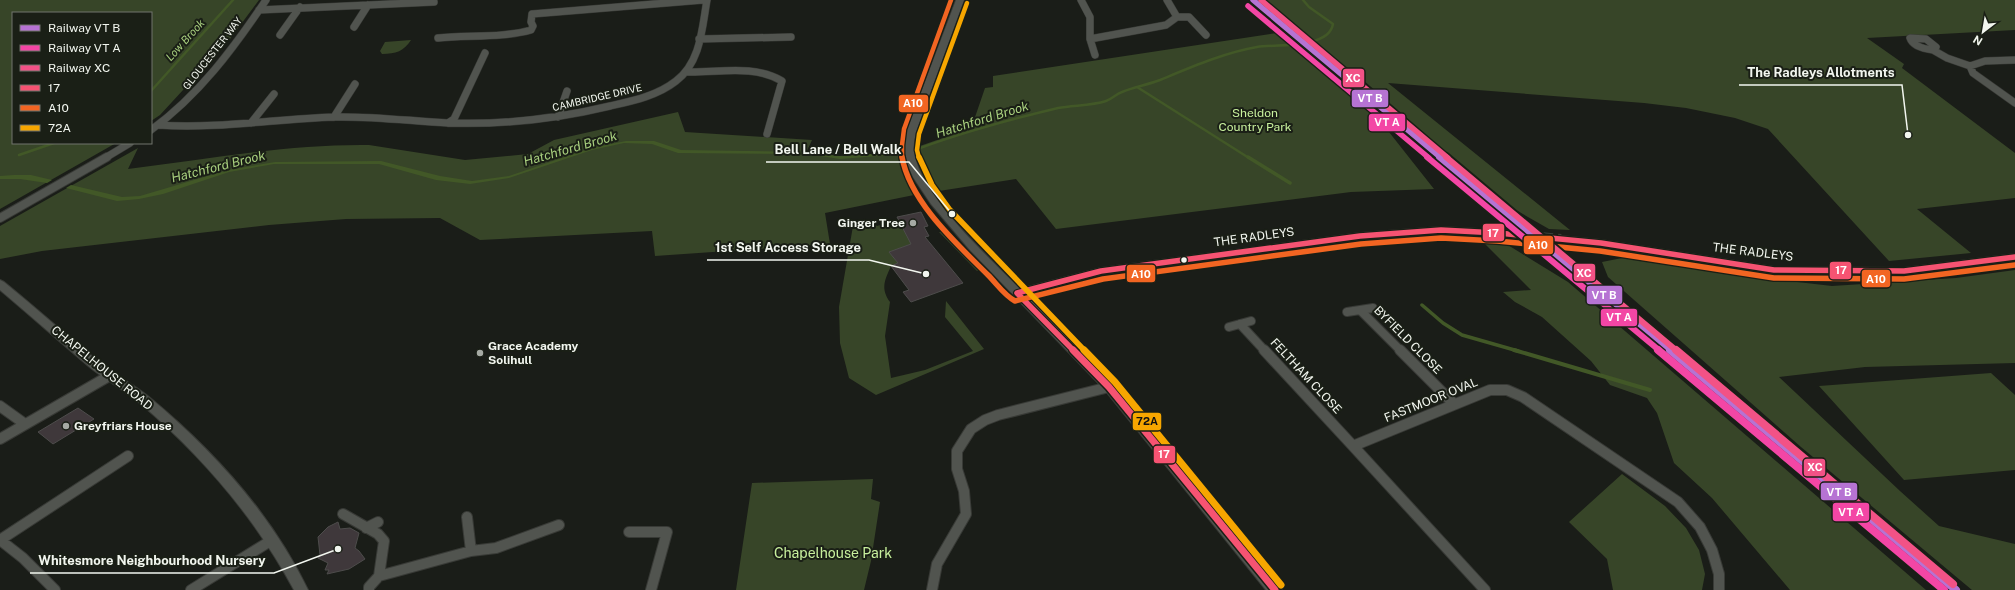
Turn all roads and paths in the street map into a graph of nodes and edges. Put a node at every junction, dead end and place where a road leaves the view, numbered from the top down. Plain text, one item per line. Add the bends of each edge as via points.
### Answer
1 (266, 0) edge
2 (703, 0) edge
3 (707, 0) edge
4 (960, 0) edge
5 (1081, 0) edge
6 (1166, 0) edge
7 (434, 2) dead end
8 (368, 5) junction
9 (300, 7) junction
10 (259, 10) junction
11 (1177, 17) junction
12 (354, 27) dead end
13 (796, 32) dead end
14 (280, 35) dead end
15 (1206, 35) dead end
16 (438, 38) dead end
17 (791, 38) junction
18 (699, 39) junction
19 (1090, 39) junction
20 (792, 46) dead end
21 (1933, 50) dead end
22 (485, 53) dead end
23 (1095, 55) dead end
24 (2015, 60) edge
25 (1970, 66) junction
26 (686, 72) junction
27 (355, 84) dead end
28 (567, 91) dead end
29 (274, 94) dead end
30 (2015, 102) edge
31 (334, 117) junction
32 (558, 117) junction
33 (251, 123) junction
34 (448, 123) junction
35 (158, 125) junction
36 (152, 129) edge
37 (767, 134) dead end
38 (128, 144) edge
39 (0, 218) edge
40 (1498, 233) tunnel mouth
41 (1561, 240) tunnel mouth
42 (2015, 257) edge
43 (0, 284) edge
44 (1017, 293) junction
45 (1373, 308) dead end
46 (1360, 311) junction
47 (1347, 312) dead end
48 (1251, 321) dead end
49 (1240, 324) junction
50 (1229, 327) dead end
51 (109, 376) junction
52 (1109, 387) junction
53 (1454, 404) junction
54 (0, 406) edge
55 (25, 424) junction
56 (0, 439) edge
57 (1354, 446) junction
58 (128, 456) dead end
59 (342, 514) dead end
60 (467, 517) dead end
61 (378, 522) dead end
62 (559, 525) dead end
63 (366, 528) junction
64 (629, 532) dead end
65 (0, 540) edge
66 (272, 540) junction
67 (471, 551) junction
68 (379, 576) junction
69 (55, 590) edge
70 (191, 590) edge
71 (301, 590) edge
72 (369, 590) edge
73 (651, 590) edge
74 (932, 590) edge
75 (1275, 590) edge
76 (1485, 590) edge
77 (1718, 590) edge

1 - 10 street, GLOUCESTER WAY
2 - 16 street via 532,14 531,30 517,34
3 - 18 street, CAMBRIDGE DRIVE
4 - 44 street via 910,132 910,154 923,186 950,221
5 - 19 street via 1090,17
6 - 11 street
7 - 8 street
8 - 9 street
8 - 12 street
9 - 10 street
9 - 14 street
10 - 35 street, GLOUCESTER WAY via 191,98
11 - 15 street via 1189,17
11 - 19 street via 1166,26
13 - 17 street
17 - 18 street
17 - 20 street
18 - 26 street, CAMBRIDGE DRIVE via 693,64
19 - 23 street
21 - 25 street
22 - 34 street via 454,119
24 - 25 street via 1983,61
25 - 30 street via 1973,73
26 - 32 street, CAMBRIDGE DRIVE via 666,88 647,96
26 - 37 street via 743,72 776,76 782,81
27 - 31 street
28 - 32 street
29 - 33 street
31 - 33 street, CAMBRIDGE DRIVE
31 - 34 street, CAMBRIDGE DRIVE
32 - 34 street, CAMBRIDGE DRIVE via 497,123
33 - 35 street, CAMBRIDGE DRIVE via 185,128
35 - 36 street, GLOUCESTER WAY
38 - 39 street
40 - 44 street, THE RADLEYS via 1441,230 1360,236 1101,271
41 - 42 street, THE RADLEYS via 1601,243 1774,270 1904,271
43 - 51 street, CHAPELHOUSE ROAD
44 - 52 street
45 - 46 street
46 - 47 street
46 - 53 street, BYFIELD CLOSE
48 - 49 street
49 - 50 street
49 - 57 street, FELTHAM CLOSE
51 - 55 street
51 - 66 street, CHAPELHOUSE ROAD via 143,400 196,449
52 - 74 street via 998,415 971,429 957,451 957,469 964,491 966,514 936,564
52 - 75 street
53 - 57 street, FASTMOOR OVAL
53 - 77 street, FASTMOOR OVAL via 1490,390 1508,390 1523,397 1678,502 1700,527 1712,550 1719,574
54 - 55 street
55 - 56 street
57 - 76 street
58 - 65 street
59 - 63 street
60 - 67 street
61 - 63 street
62 - 67 street via 503,547
63 - 68 street via 378,534 384,541
64 - 73 street via 668,532
65 - 69 street via 23,558
66 - 70 street
66 - 71 street, CHAPELHOUSE ROAD
67 - 68 street
68 - 72 street

